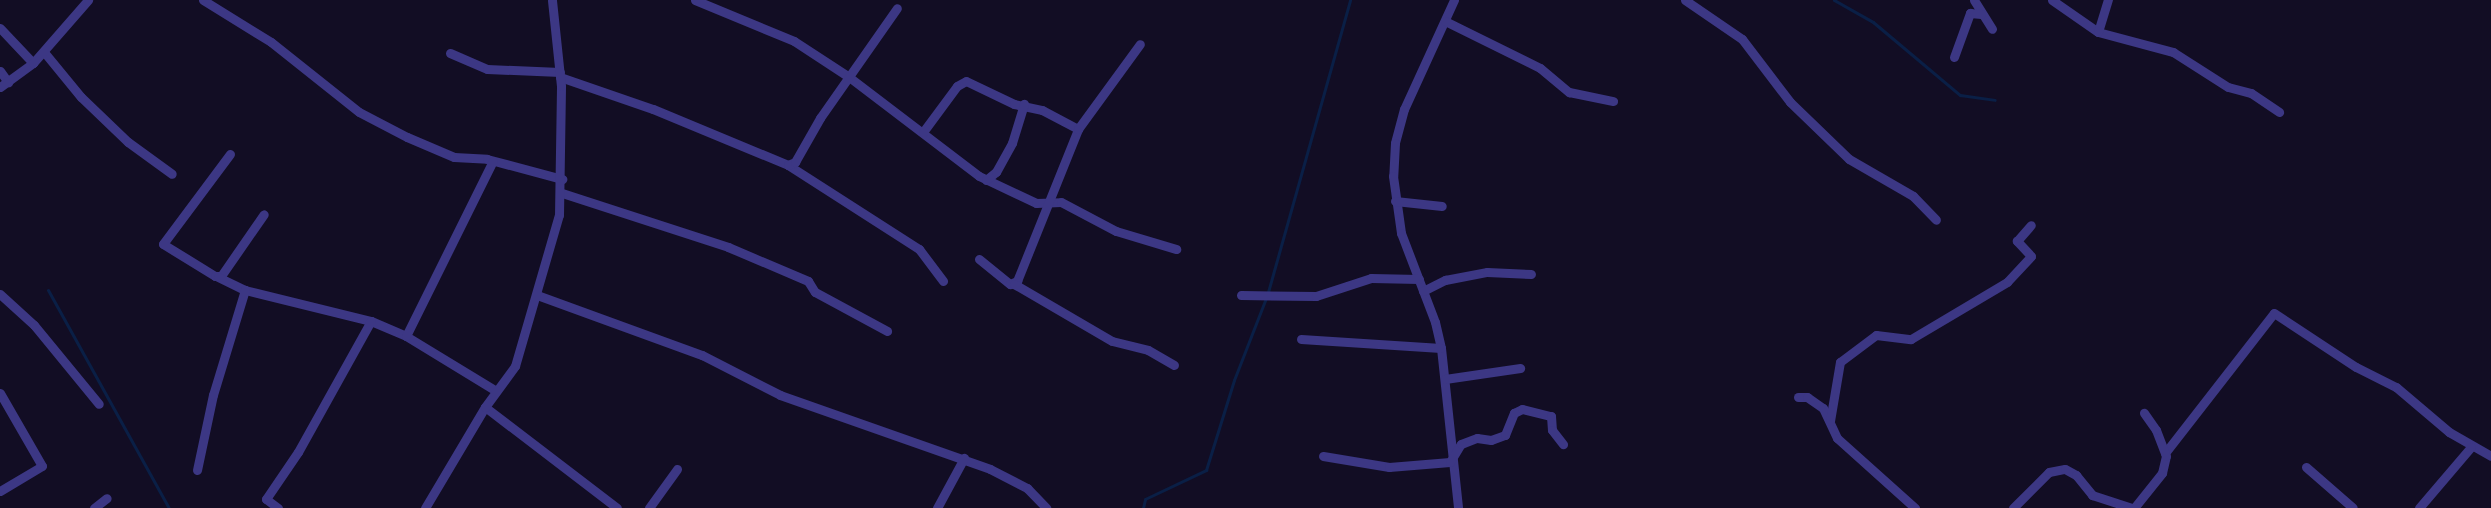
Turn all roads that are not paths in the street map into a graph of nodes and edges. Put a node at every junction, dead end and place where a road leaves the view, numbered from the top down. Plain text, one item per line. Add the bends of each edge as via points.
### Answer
1 (88, 0) edge
2 (203, 0) edge
3 (552, 0) edge
4 (695, 0) edge
5 (1454, 0) edge
6 (1685, 0) edge
7 (1974, 0) edge
8 (2052, 0) edge
9 (2108, 0) edge
10 (897, 8) dead end
11 (1980, 14) junction
12 (1445, 21) junction
13 (0, 28) edge
14 (1992, 29) dead end
15 (2098, 32) junction
16 (1140, 44) dead end
17 (44, 52) junction
18 (450, 53) dead end
19 (1954, 57) dead end
20 (33, 63) junction
21 (0, 72) edge
22 (560, 75) junction
23 (849, 77) junction
24 (4, 85) edge
25 (1613, 101) dead end
26 (1024, 104) junction
27 (2279, 112) dead end
28 (1077, 129) junction
29 (923, 132) junction
30 (230, 154) dead end
31 (493, 161) junction
32 (788, 165) junction
33 (172, 174) dead end
34 (562, 179) junction
35 (986, 180) junction
36 (562, 193) junction
37 (1051, 201) junction
38 (1395, 201) junction
39 (1442, 206) dead end
40 (1039, 207) junction
41 (264, 214) dead end
42 (1936, 220) dead end
43 (2031, 225) dead end
44 (1176, 249) dead end
45 (979, 259) dead end
46 (1531, 274) dead end
47 (218, 277) junction
48 (1419, 279) junction
49 (943, 281) dead end
50 (1014, 284) junction
51 (245, 290) junction
52 (1424, 291) junction
53 (0, 294) edge
54 (537, 295) junction
55 (1241, 295) dead end
56 (371, 321) junction
57 (887, 331) dead end
58 (406, 336) junction
59 (1301, 339) dead end
60 (1441, 348) junction
61 (1174, 365) dead end
62 (1520, 368) dead end
63 (1445, 379) junction
64 (495, 392) junction
65 (0, 393) edge
66 (1798, 397) dead end
67 (99, 404) dead end
68 (485, 407) junction
69 (2144, 413) dead end
70 (1830, 422) junction
71 (1563, 444) dead end
72 (2471, 447) junction
73 (2165, 453) junction
74 (1323, 456) dead end
75 (2491, 456) edge
76 (964, 458) junction
77 (1450, 462) junction
78 (2306, 467) dead end
79 (677, 469) dead end
80 (197, 470) dead end
81 (0, 491) edge
82 (106, 498) dead end
83 (94, 508) edge
84 (278, 508) edge
85 (425, 508) edge
86 (617, 508) edge
87 (649, 508) edge
88 (937, 508) edge
89 (1046, 508) edge
90 (1458, 508) edge
91 (1915, 508) edge
92 (2013, 508) edge
93 (2133, 508) edge
94 (2354, 508) edge
95 (2419, 508) edge

1 - 17 street
2 - 31 street via 271,42 359,112 454,158
3 - 22 street
4 - 23 street via 788,39
5 - 12 street
6 - 42 street via 1742,39 1790,102 1850,159 1913,196
7 - 11 street
8 - 15 street
9 - 15 street
10 - 23 street
11 - 14 street
11 - 19 street via 1970,14
12 - 25 street via 1540,68 1569,92
12 - 38 street via 1401,121 1395,143
13 - 20 street
15 - 27 street via 2173,52 2228,87 2251,93
16 - 28 street
17 - 20 street
17 - 33 street via 81,97 128,142
18 - 22 street via 487,69
20 - 24 street
21 - 24 street
22 - 32 street
22 - 34 street
23 - 29 street
23 - 32 street via 795,162
26 - 28 street
26 - 29 street via 1014,104 966,81 957,87
26 - 35 street via 1012,143 996,172
28 - 37 street
29 - 35 street
30 - 47 street via 164,244
31 - 34 street
31 - 58 street
32 - 49 street via 919,249
34 - 36 street
35 - 40 street
36 - 54 street
36 - 57 street via 728,247 808,281 815,292
37 - 40 street
37 - 44 street via 1080,210 1116,231
38 - 39 street
38 - 48 street via 1401,233
40 - 50 street via 1040,225
41 - 47 street
43 - 70 street via 2017,241 2031,256 2007,282 1911,339 1876,335 1840,362
45 - 50 street
46 - 52 street via 1488,272 1445,280
47 - 51 street
48 - 52 street
48 - 55 street via 1371,279 1316,296
50 - 61 street via 1112,341 1148,350
51 - 56 street
51 - 80 street via 213,395
52 - 60 street
53 - 67 street via 34,325
54 - 64 street via 515,366
54 - 76 street via 702,355 780,395 858,419 922,447
56 - 58 street
56 - 84 street via 298,452 266,499
58 - 64 street
59 - 60 street
60 - 63 street
62 - 63 street
63 - 77 street
64 - 68 street
65 - 81 street via 42,466
66 - 70 street via 1807,397 1823,408
68 - 85 street
68 - 86 street
69 - 73 street
70 - 91 street via 1843,444
71 - 77 street via 1552,430 1551,416 1522,409 1514,413 1505,435 1461,444
72 - 73 street via 2396,387 2356,367 2274,313
72 - 75 street
72 - 95 street
73 - 93 street via 2162,473
74 - 77 street via 1389,467
76 - 88 street
76 - 89 street via 1027,488
77 - 90 street
78 - 94 street
79 - 87 street
82 - 83 street
92 - 93 street via 2049,472 2065,469 2076,474 2092,495

